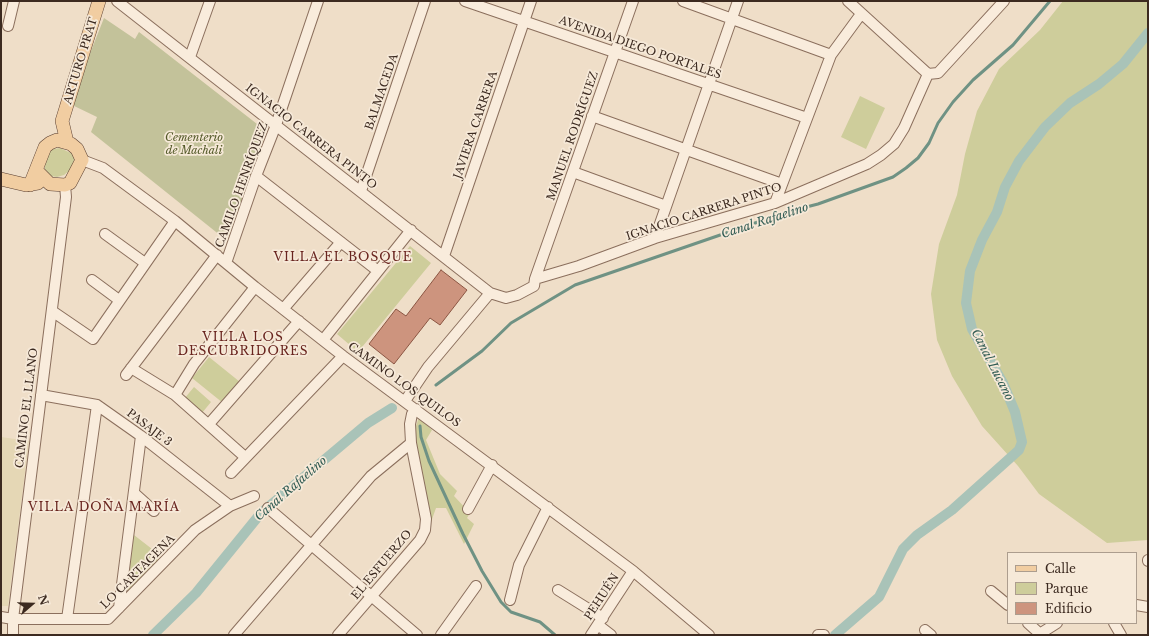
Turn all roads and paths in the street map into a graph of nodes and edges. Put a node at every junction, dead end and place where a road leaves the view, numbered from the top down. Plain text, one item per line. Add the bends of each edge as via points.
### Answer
1 (14, 1) edge
2 (99, 1) edge
3 (117, 1) edge
4 (210, 1) edge
5 (318, 1) edge
6 (425, 1) edge
7 (465, 1) edge
8 (531, 1) edge
9 (633, 1) edge
10 (683, 1) edge
11 (738, 1) edge
12 (848, 1) edge
13 (1004, 1) edge
14 (861, 14) junction
15 (732, 19) junction
16 (524, 21) junction
17 (8, 26) dead end
18 (614, 52) junction
19 (831, 55) junction
20 (190, 57) junction
21 (933, 73) junction
22 (709, 84) junction
23 (592, 116) junction
24 (807, 118) junction
25 (62, 121) junction
26 (276, 125) junction
27 (67, 142) junction
28 (50, 143) junction
29 (686, 149) junction
30 (82, 160) junction
31 (36, 170) junction
32 (573, 172) junction
33 (256, 176) junction
34 (1, 179) edge
35 (45, 180) junction
36 (782, 184) junction
37 (30, 185) junction
38 (65, 185) junction
39 (361, 191) junction
40 (775, 203) junction
41 (666, 206) junction
42 (175, 221) junction
43 (411, 230) junction
44 (105, 234) dead end
45 (655, 238) junction
46 (341, 242) junction
47 (217, 255) junction
48 (444, 256) junction
49 (145, 263) junction
50 (226, 263) junction
51 (378, 271) junction
52 (535, 279) junction
53 (92, 280) dead end
54 (255, 287) junction
55 (490, 293) junction
56 (119, 300) junction
57 (284, 308) junction
58 (52, 311) junction
59 (299, 321) junction
60 (323, 340) junction
61 (343, 356) junction
62 (41, 395) junction
63 (175, 395) junction
64 (405, 401) junction
65 (97, 405) junction
66 (416, 409) junction
67 (209, 424) junction
68 (141, 436) junction
69 (411, 443) junction
70 (245, 457) junction
71 (492, 465) junction
72 (231, 473) dead end
73 (134, 493) junction
74 (254, 496) dead end
75 (230, 506) junction
76 (548, 507) junction
77 (268, 508) dead end
78 (468, 510) dead end
79 (154, 511) dead end
80 (312, 545) junction
81 (633, 571) junction
82 (476, 586) dead end
83 (558, 590) dead end
84 (991, 590) dead end
85 (372, 596) junction
86 (510, 600) dead end
87 (1007, 604) edge
88 (1137, 604) edge
89 (1148, 607) edge
90 (119, 608) junction
91 (1, 617) edge
92 (13, 619) junction
93 (67, 619) junction
94 (600, 621) junction
95 (1029, 624) edge
96 (1055, 624) edge
97 (1115, 624) edge
98 (1039, 634) edge
99 (13, 635) edge
100 (234, 635) edge
101 (338, 635) edge
102 (417, 635) edge
103 (441, 635) edge
104 (591, 635) edge
105 (611, 635) edge
106 (709, 635) edge
107 (1121, 635) edge

1 - 17 street
2 - 25 main road, ARTURO PRAT
3 - 20 street, IGNACIO CARRERA PINTO
4 - 20 street
5 - 26 street, CAMILO HENRÍQUEZ
6 - 39 street, BALMACEDA
7 - 16 street, AVENIDA DIEGO PORTALES
8 - 16 street, JAVIERA CARRERA
9 - 18 street, MANUEL RODRÍGUEZ
10 - 15 street
11 - 15 street
12 - 14 street
13 - 21 street, IGNACIO CARRERA PINTO
14 - 19 street
14 - 21 street
15 - 19 street
15 - 22 street
16 - 18 street, AVENIDA DIEGO PORTALES
16 - 48 street, JAVIERA CARRERA
18 - 22 street, AVENIDA DIEGO PORTALES
18 - 23 street, MANUEL RODRÍGUEZ
19 - 24 street
20 - 26 street, IGNACIO CARRERA PINTO
21 - 40 street, IGNACIO CARRERA PINTO via 904,128 894,144 882,156
22 - 24 street, AVENIDA DIEGO PORTALES
22 - 29 street
23 - 29 street
23 - 32 street, MANUEL RODRÍGUEZ
24 - 36 street
25 - 27 main road
25 - 28 main road, ARTURO PRAT
26 - 33 street, CAMILO HENRÍQUEZ
26 - 39 street, IGNACIO CARRERA PINTO
27 - 28 main road via 57,140
27 - 30 main road via 77,149
28 - 31 main road, ARTURO PRAT via 45,147
29 - 36 street
29 - 41 street
30 - 38 main road via 70,183
30 - 42 street, CAMINO LOS QUILOS via 103,168
31 - 35 main road
31 - 37 main road, ARTURO PRAT
32 - 41 street
32 - 52 street, MANUEL RODRÍGUEZ
33 - 46 street
33 - 50 street, CAMILO HENRÍQUEZ
34 - 37 main road
35 - 37 main road
35 - 38 main road via 58,186
36 - 40 street
38 - 58 street, CAMINO EL LLANO via 66,197
39 - 43 street, IGNACIO CARRERA PINTO
40 - 45 street, IGNACIO CARRERA PINTO
41 - 45 street
42 - 47 street, CAMINO LOS QUILOS
42 - 49 street
43 - 48 street, IGNACIO CARRERA PINTO
43 - 51 street
44 - 49 street
45 - 52 street, IGNACIO CARRERA PINTO
46 - 51 street
46 - 57 street
47 - 50 street, CAMINO LOS QUILOS
47 - 63 street via 129,371
48 - 55 street, IGNACIO CARRERA PINTO
49 - 56 street
50 - 54 street, CAMINO LOS QUILOS
51 - 60 street
52 - 55 street, IGNACIO CARRERA PINTO via 534,286 517,295 506,298
53 - 56 street
54 - 57 street, CAMINO LOS QUILOS
54 - 63 street via 194,364
55 - 64 street via 428,367
56 - 58 street via 92,339
57 - 59 street, CAMINO LOS QUILOS
58 - 62 street, CAMINO EL LLANO
59 - 60 street, CAMINO LOS QUILOS
59 - 67 street
60 - 61 street, CAMINO LOS QUILOS
61 - 64 street, CAMINO LOS QUILOS
61 - 70 street
62 - 65 street, PASAJE 3
62 - 92 street, CAMINO EL LLANO
63 - 67 street
64 - 66 street, CAMINO LOS QUILOS
65 - 68 street, PASAJE 3
65 - 93 street
66 - 69 street, EL ESFUERZO via 410,424
66 - 71 street, CAMINO LOS QUILOS
67 - 70 street
68 - 73 street
68 - 75 street, PASAJE 3
69 - 80 street via 371,476
69 - 85 street, EL ESFUERZO via 426,519 425,530 420,540
70 - 72 street
71 - 76 street, CAMINO LOS QUILOS
71 - 78 street
73 - 79 street
73 - 90 street
74 - 75 street, LO CARTAGENA
75 - 90 street, LO CARTAGENA via 195,530
76 - 81 street, CAMINO LOS QUILOS
76 - 86 street via 519,565
77 - 80 street
80 - 85 street
80 - 100 street
81 - 94 street, PEHUÉN
81 - 106 street, CAMINO LOS QUILOS
82 - 103 street
83 - 94 street
84 - 87 street
85 - 101 street, EL ESFUERZO
85 - 102 street
88 - 89 street
90 - 93 street, LO CARTAGENA via 108,619
91 - 92 street, LO CARTAGENA
92 - 93 street, LO CARTAGENA
92 - 99 street, CAMINO EL LLANO
94 - 104 street, PEHUÉN
94 - 105 street
95 - 98 street
96 - 98 street
97 - 107 street

